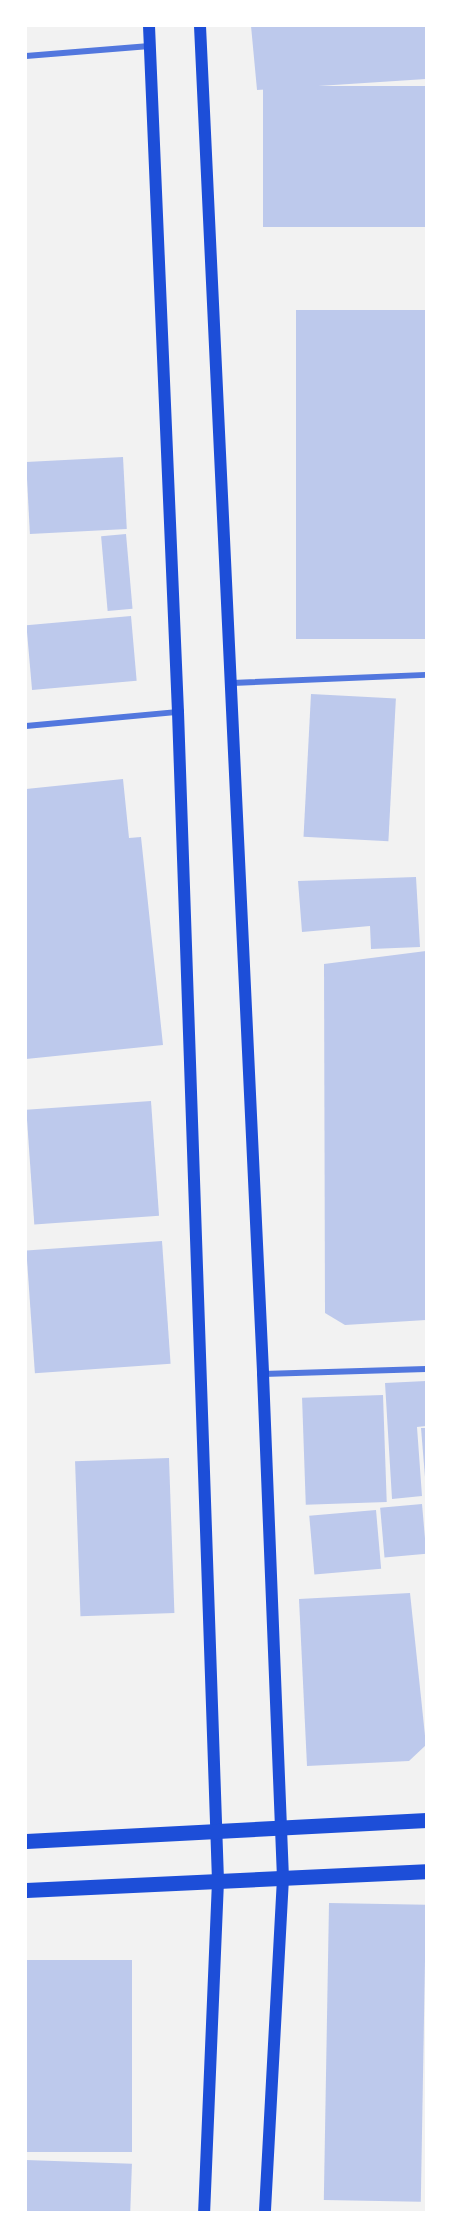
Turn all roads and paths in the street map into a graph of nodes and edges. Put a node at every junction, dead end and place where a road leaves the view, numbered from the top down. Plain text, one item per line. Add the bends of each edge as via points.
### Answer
1 (149, 26) edge
2 (200, 26) edge
3 (150, 46) junction
4 (26, 56) edge
5 (426, 675) edge
6 (232, 683) junction
7 (178, 712) junction
8 (26, 726) edge
9 (426, 1370) edge
10 (263, 1374) junction
11 (426, 1820) edge
12 (281, 1827) junction
13 (216, 1832) junction
14 (26, 1841) edge
15 (426, 1871) edge
16 (283, 1878) junction
17 (218, 1881) junction
18 (26, 1890) edge
19 (204, 2212) edge
20 (265, 2212) edge

1 - 3 main road
2 - 6 main road
3 - 4 street
3 - 7 main road
5 - 6 street
6 - 10 main road
7 - 8 street
7 - 13 main road
9 - 10 street
10 - 12 main road
11 - 12 main road
12 - 13 main road
12 - 16 main road
13 - 14 main road
13 - 17 main road
15 - 16 main road
16 - 17 main road
16 - 20 main road
17 - 18 main road
17 - 19 main road

